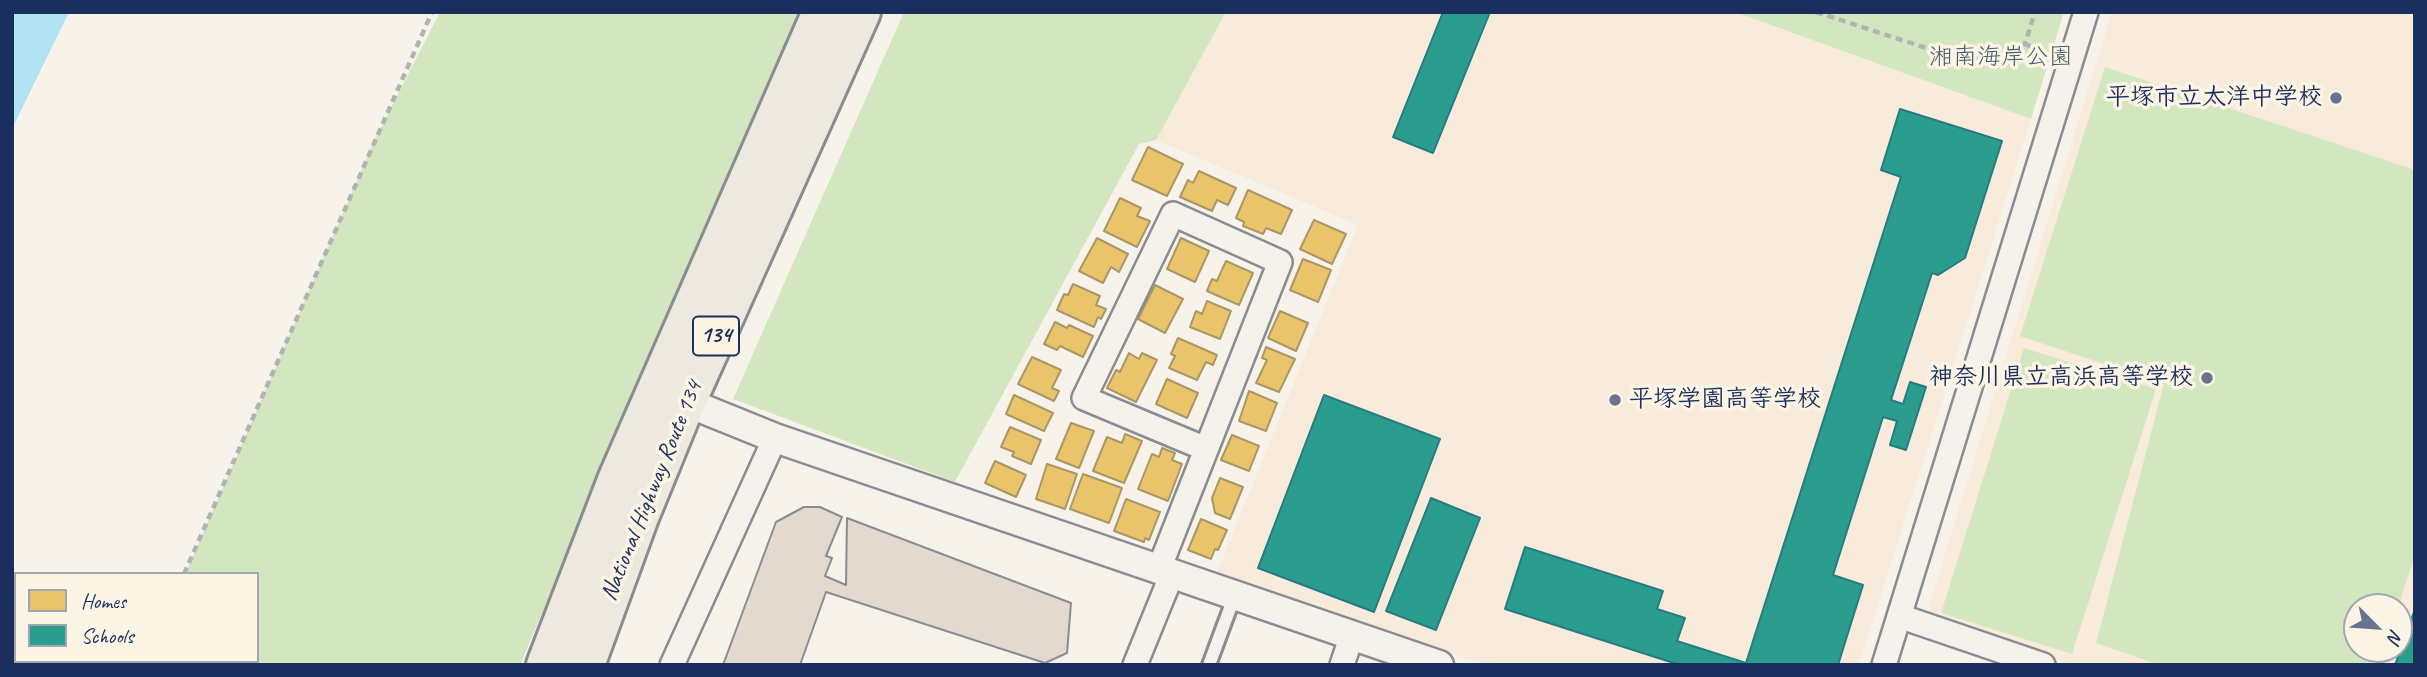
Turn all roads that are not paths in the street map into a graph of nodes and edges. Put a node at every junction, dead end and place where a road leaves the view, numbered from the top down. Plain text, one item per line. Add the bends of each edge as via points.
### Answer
1 (822, 12) edge
2 (861, 12) edge
3 (2086, 12) edge
4 (686, 402) junction
5 (775, 438) junction
6 (1206, 449) junction
7 (1166, 571) junction
8 (1235, 595) junction
9 (1899, 616) junction
10 (1352, 635) junction
11 (546, 665) edge
12 (585, 665) edge
13 (672, 665) edge
14 (1135, 665) edge
15 (1209, 665) edge
16 (1342, 665) edge
17 (1439, 665) edge
18 (1884, 665) edge
19 (2043, 665) edge

1 - 11 highway, National Highway Route 134 / 134 via 618,478
2 - 4 highway, National Highway Route 134 / 134
3 - 9 street
4 - 5 street
4 - 12 highway, National Highway Route 134 / 134
5 - 7 street
5 - 13 street
6 - 6 street via 1280,262 1173,214 1084,398
6 - 7 street
7 - 8 street
7 - 14 street
8 - 10 street
8 - 15 lane
9 - 18 street
9 - 19 street
10 - 16 street
10 - 17 street

